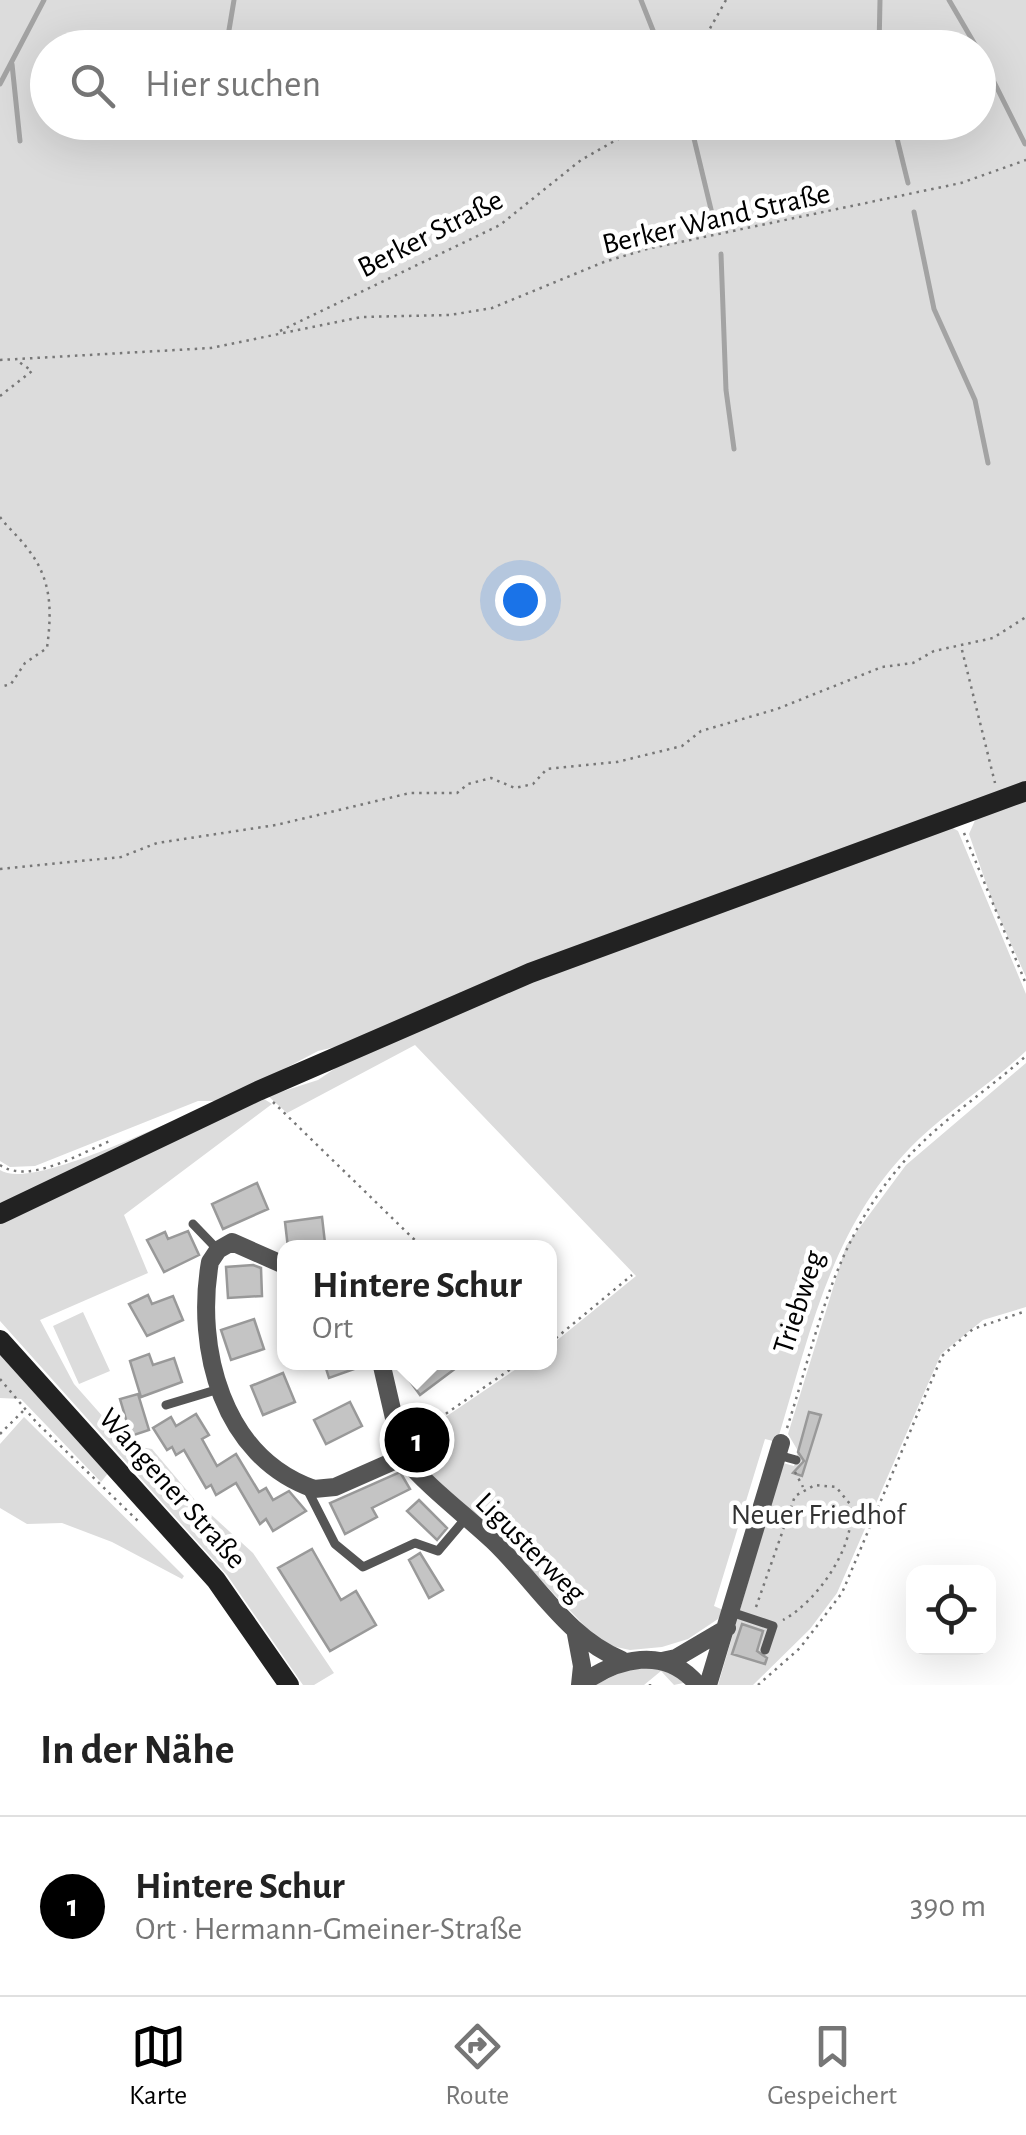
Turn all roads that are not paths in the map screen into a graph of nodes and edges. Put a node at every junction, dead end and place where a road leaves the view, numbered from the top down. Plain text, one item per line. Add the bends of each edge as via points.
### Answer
1 (1026, 791) edge
2 (0, 1214) edge
3 (192, 1224) dead end
4 (218, 1250) junction
5 (277, 1262) edge
6 (0, 1340) edge
7 (385, 1370) edge
8 (219, 1389) junction
9 (166, 1405) dead end
10 (402, 1450) junction
11 (786, 1454) road end
12 (306, 1486) junction
13 (466, 1518) junction
14 (729, 1620) junction
15 (576, 1634) junction
16 (765, 1650) dead end
17 (622, 1660) junction
18 (662, 1661) junction
19 (289, 1685) edge
20 (580, 1685) edge
21 (698, 1685) edge
22 (708, 1685) edge

1 - 2 main road via 572,956 258,1091
3 - 4 lane
4 - 5 street via 240,1243
4 - 8 street via 207,1290
6 - 19 main road, Wangener Straße via 216,1580
7 - 10 street
8 - 9 lane
8 - 12 street via 247,1441
10 - 12 street via 335,1487
10 - 13 street, Ligusterweg
11 - 14 street
12 - 13 lane via 335,1544 363,1567 415,1543 438,1551
13 - 15 street, Ligusterweg
14 - 16 lane via 773,1626
14 - 18 street
14 - 22 street
15 - 17 street, Ligusterweg
15 - 20 street, Ligusterweg
17 - 18 street
17 - 20 street
18 - 21 street

